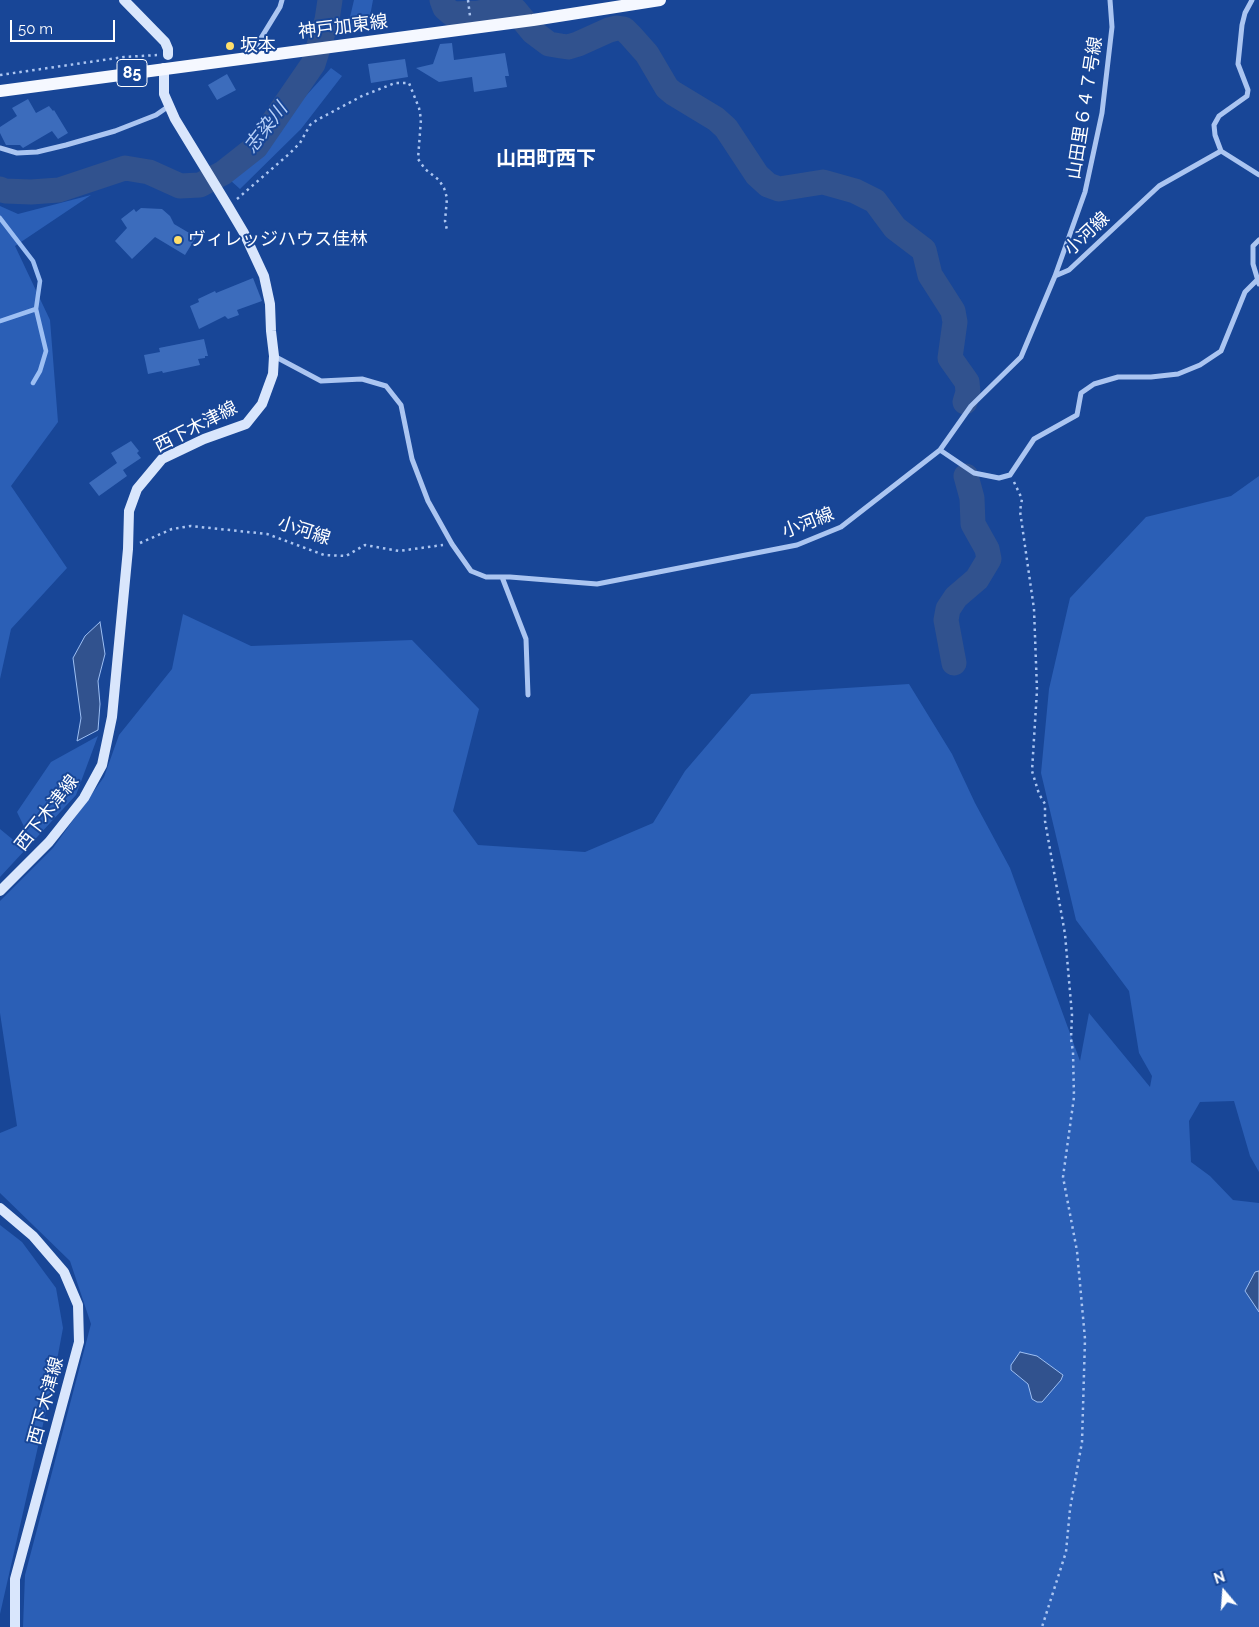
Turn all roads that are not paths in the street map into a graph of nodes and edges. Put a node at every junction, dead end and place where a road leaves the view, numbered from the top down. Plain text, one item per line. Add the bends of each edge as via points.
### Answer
1 (124, 0) edge
2 (282, 0) edge
3 (660, 0) edge
4 (1110, 0) edge
5 (1252, 0) edge
6 (168, 55) joint
7 (250, 57) junction
8 (164, 68) junction
9 (0, 91) edge
10 (169, 106) junction
11 (0, 148) edge
12 (1221, 151) junction
13 (1259, 175) edge
14 (1259, 240) edge
15 (1055, 276) junction
16 (1258, 282) edge
17 (274, 356) junction
18 (940, 450) junction
19 (502, 577) junction
20 (528, 695) dead end
21 (0, 891) edge
22 (0, 1208) edge
23 (15, 1627) edge

1 - 6 street via 165,42
2 - 7 street
3 - 7 main road, 神戸加東線 / 85
4 - 15 street, 山田里６４７号線 via 1112,27 1102,113 1085,192
5 - 12 street via 1242,25 1238,64 1248,90 1247,96 1219,116 1214,125
6 - 8 street
7 - 8 main road, 神戸加東線 / 85
8 - 9 main road, 神戸加東線 / 85
8 - 10 street, 西下木津線 via 164,94
10 - 11 street via 116,131 66,146 27,153
10 - 17 street, 西下木津線 via 244,233 264,276
12 - 13 street
12 - 15 street, 小河線 via 1159,186 1069,270
14 - 16 street via 1253,246
15 - 18 street, 小河線 via 1021,356 971,406
16 - 18 street via 1245,292 1220,351 1200,365 1178,374 1118,377 1094,384 1081,393 1077,415 1034,439 1010,475 999,478 974,474
17 - 19 street, 小河線 via 321,381 362,379 386,386 401,405 412,459 428,501 452,544 471,571 486,577
17 - 21 street, 西下木津線 via 273,374 262,404 246,424 162,459 137,489 129,511 112,717 102,765 84,798 49,842
18 - 19 street, 小河線 via 842,527 797,545 596,584
19 - 20 street via 526,640
22 - 23 street, 西下木津線 via 33,1236 64,1272 78,1305 78,1342 15,1579

